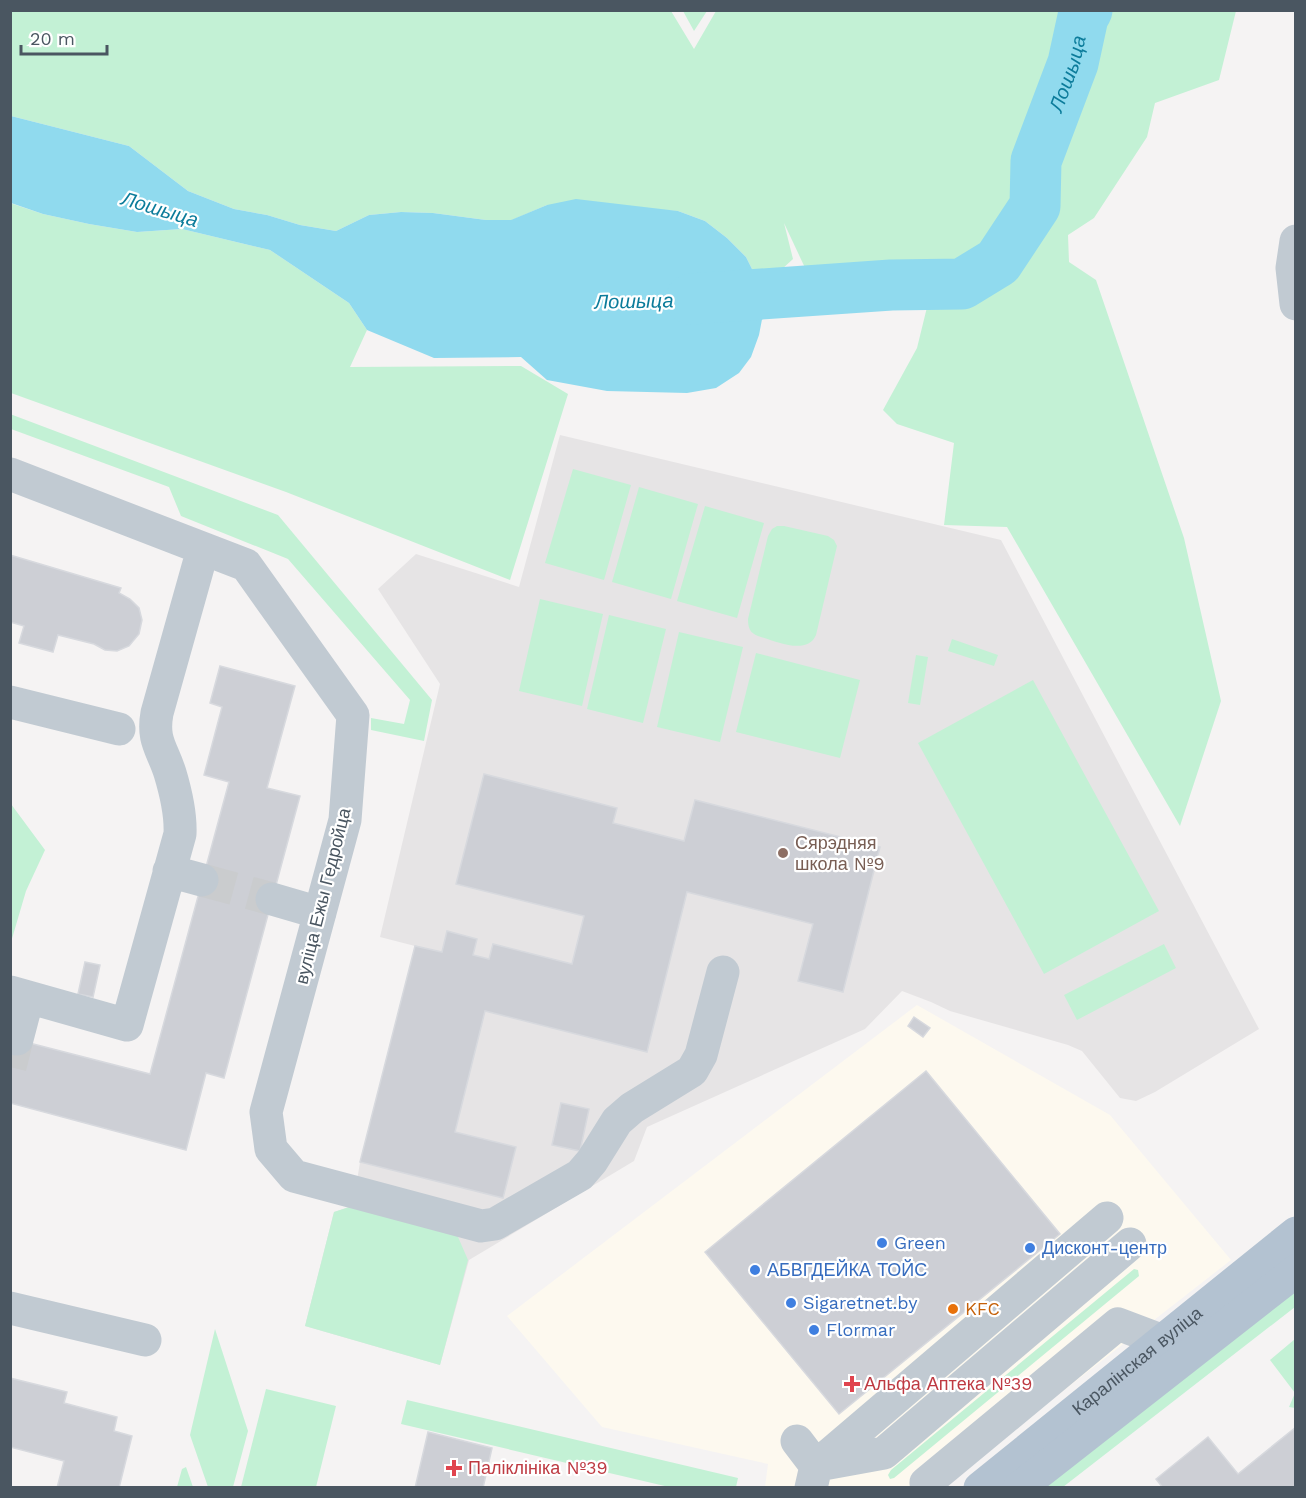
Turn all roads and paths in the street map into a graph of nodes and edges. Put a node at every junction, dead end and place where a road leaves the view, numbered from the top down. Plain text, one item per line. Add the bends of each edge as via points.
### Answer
1 (1296, 241) edge
2 (1296, 303) edge
3 (10, 474) edge
4 (203, 549) junction
5 (10, 702) edge
6 (119, 729) dead end
7 (169, 871) junction
8 (202, 880) tunnel mouth
9 (272, 899) tunnel mouth
10 (320, 913) junction
11 (723, 972) dead end
12 (19, 994) edge
13 (17, 1039) tunnel mouth
14 (1107, 1218) dead end
15 (1296, 1233) edge
16 (1130, 1244) dead end
17 (1296, 1271) edge
18 (10, 1308) edge
19 (973, 1332) junction
20 (145, 1340) dead end
21 (1163, 1341) junction
22 (995, 1359) junction
23 (808, 1465) edge
24 (927, 1488) edge
25 (981, 1488) edge
26 (1019, 1488) edge

1 - 2 street via 1292,268
3 - 4 street, вуліца Ежы Гедройца
4 - 7 street via 154,730 181,818
4 - 10 street, вуліца Ежы Гедройца via 246,565 353,715 345,820
5 - 6 street
7 - 8 street
7 - 12 street via 127,1025
9 - 10 street
10 - 11 street, вуліца Ежы Гедройца via 266,1112 271,1149 294,1176 481,1226 495,1224 580,1175 617,1121 692,1071 701,1054
12 - 13 street
14 - 19 street
15 - 21 main road, Каралінская вуліца
16 - 22 street
17 - 26 main road, Каралінская вуліца
18 - 20 street
19 - 22 street
19 - 23 street
21 - 24 street via 1118,1324 926,1483
21 - 25 main road, Каралінская вуліца
22 - 23 street via 884,1453

